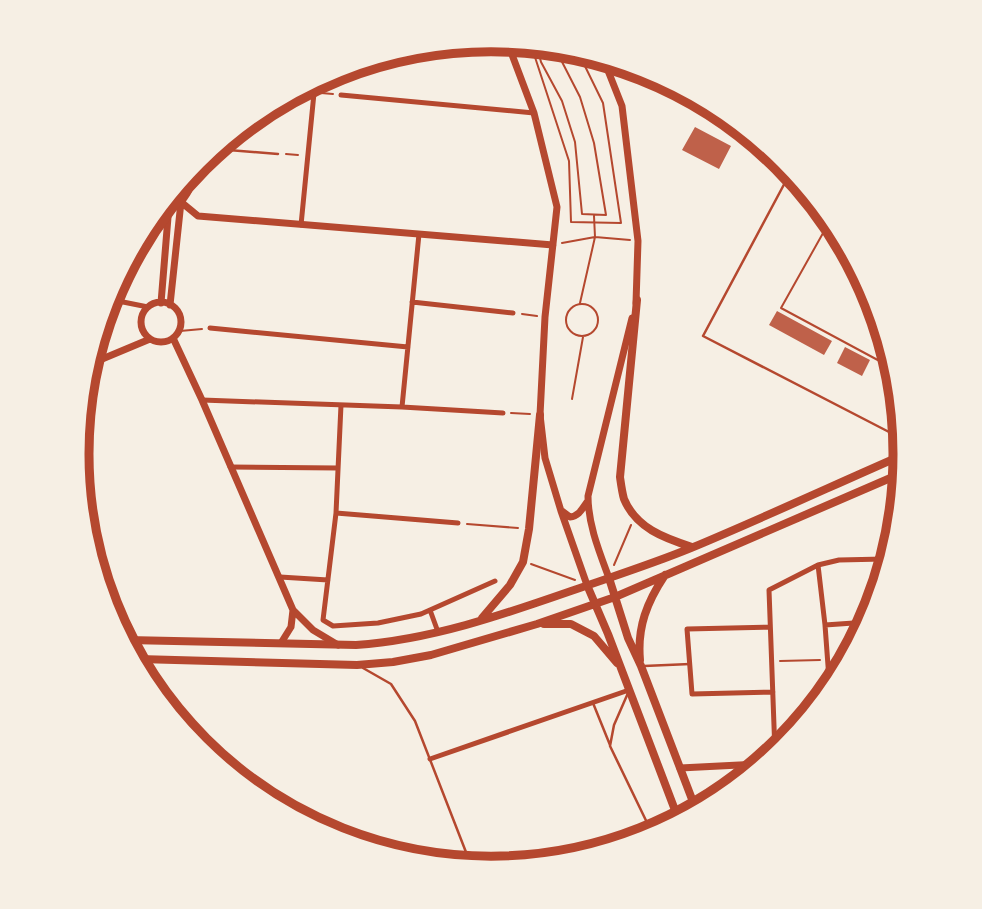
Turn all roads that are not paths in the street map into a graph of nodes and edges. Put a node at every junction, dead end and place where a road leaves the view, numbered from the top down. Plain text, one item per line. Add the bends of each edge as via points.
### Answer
1 (511, 53) edge
2 (608, 70) edge
3 (315, 93) edge
4 (341, 95) road end
5 (534, 113) junction
6 (228, 150) edge
7 (278, 154) road end
8 (786, 181) edge
9 (191, 187) edge
10 (181, 202) junction
11 (178, 203) edge
12 (168, 215) edge
13 (301, 225) junction
14 (419, 234) junction
15 (553, 245) junction
16 (637, 300) junction
17 (120, 301) edge
18 (412, 302) junction
19 (161, 303) junction
20 (170, 305) junction
21 (148, 307) junction
22 (513, 313) road end
23 (210, 328) road end
24 (173, 338) junction
25 (150, 339) junction
26 (408, 347) junction
27 (101, 360) edge
28 (202, 400) junction
29 (341, 404) junction
30 (402, 407) junction
31 (503, 413) road end
32 (540, 415) junction
33 (892, 432) edge
34 (893, 459) edge
35 (230, 467) junction
36 (338, 468) junction
37 (892, 477) edge
38 (588, 501) junction
39 (562, 511) junction
40 (337, 513) junction
41 (458, 523) road end
42 (692, 547) junction
43 (879, 559) edge
44 (818, 565) junction
45 (665, 575) junction
46 (280, 577) junction
47 (609, 578) junction
48 (328, 580) junction
49 (495, 581) dead end
50 (587, 585) junction
51 (615, 597) junction
52 (596, 604) junction
53 (293, 610) junction
54 (430, 610) junction
55 (481, 619) junction
56 (856, 623) edge
57 (537, 624) junction
58 (825, 625) junction
59 (771, 627) junction
60 (438, 632) junction
61 (134, 640) edge
62 (281, 643) junction
63 (338, 645) junction
64 (145, 659) edge
65 (357, 664) junction
66 (690, 664) junction
67 (641, 666) junction
68 (620, 667) junction
69 (829, 672) edge
70 (629, 690) junction
71 (774, 692) junction
72 (593, 703) junction
73 (775, 739) edge
74 (610, 746) junction
75 (430, 759) junction
76 (747, 765) edge
77 (680, 768) junction
78 (693, 802) edge
79 (676, 812) edge
80 (648, 825) edge
81 (468, 856) edge

1 - 5 street
2 - 16 street via 622,106 638,241
3 - 13 street
4 - 5 street
5 - 15 street via 557,207
6 - 7 lane
8 - 33 lane via 703,336
9 - 10 street
10 - 11 street
10 - 13 street via 198,216
10 - 20 street
12 - 19 street
13 - 14 street
14 - 15 street
14 - 18 street
15 - 32 street
16 - 38 street
16 - 42 main road via 620,477 624,498 634,518 652,532
17 - 21 street
18 - 22 street
18 - 26 street
19 - 20 street
19 - 21 street
20 - 24 street via 180,319
21 - 25 street via 141,323
23 - 26 street
24 - 25 street
24 - 28 street
25 - 27 street
26 - 30 street
28 - 29 street
28 - 35 street
29 - 30 street
29 - 36 street
30 - 31 street
32 - 39 street via 545,458
32 - 55 main road via 523,562
34 - 42 main road
35 - 36 street
35 - 46 street
36 - 40 street
37 - 45 main road
38 - 39 street via 574,517
38 - 47 street
39 - 50 street
40 - 41 street
40 - 48 street
42 - 47 main road
43 - 44 street
44 - 58 street
44 - 59 street via 769,590
45 - 51 main road
45 - 67 main road via 640,626
46 - 48 street
46 - 53 street
47 - 50 main road
47 - 51 main road
48 - 54 street via 323,620 333,626 378,623
49 - 54 street
50 - 52 main road
50 - 55 main road
51 - 52 main road
51 - 67 main road
52 - 57 main road
52 - 68 main road
53 - 62 street via 291,627
53 - 63 street via 313,630
54 - 60 street
55 - 60 main road
56 - 58 street
57 - 65 main road via 432,655
57 - 68 main road via 572,624 594,636
58 - 69 street
59 - 66 street via 687,629
59 - 71 street
60 - 63 main road via 390,642
61 - 62 main road
62 - 63 main road
64 - 65 main road
65 - 75 lane via 391,684 415,721
66 - 67 lane
66 - 71 street via 692,694
67 - 77 main road
68 - 70 main road
70 - 72 street
70 - 74 lane
70 - 79 main road
71 - 73 street
72 - 74 lane
72 - 75 street
74 - 80 lane
75 - 81 lane
76 - 77 street
77 - 78 main road

